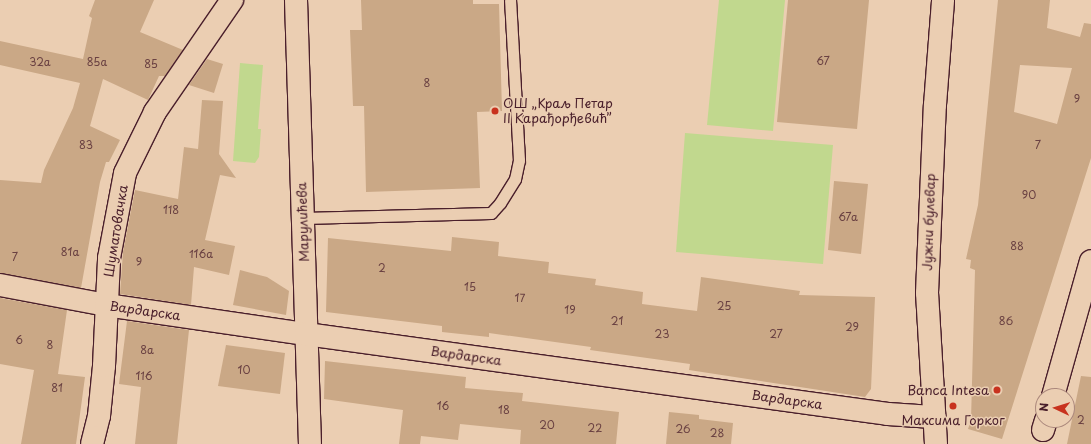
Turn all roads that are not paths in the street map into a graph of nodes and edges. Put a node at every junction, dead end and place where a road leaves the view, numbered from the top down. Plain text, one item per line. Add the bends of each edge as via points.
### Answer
1 (232, 0) edge
2 (296, 0) edge
3 (510, 0) edge
4 (944, 0) edge
5 (303, 218) junction
6 (1091, 261) edge
7 (0, 285) edge
8 (106, 305) junction
9 (306, 334) junction
10 (1055, 388) edge
11 (933, 417) junction
12 (92, 444) edge
13 (310, 444) edge
14 (936, 444) edge

1 - 8 street, Шуматовачка via 155,112 125,173 110,250
2 - 5 street, Марулићева
3 - 5 lane via 519,160 515,179 491,213
4 - 11 street, Јужни булевар via 928,236 927,293
5 - 9 street, Марулићева
6 - 10 street
7 - 8 street, Вардарска
8 - 9 street, Вардарска
8 - 12 street, Шуматовачка via 99,416
9 - 11 street, Вардарска via 888,414
9 - 13 street, Марулићева
11 - 14 street, Јужни булевар

